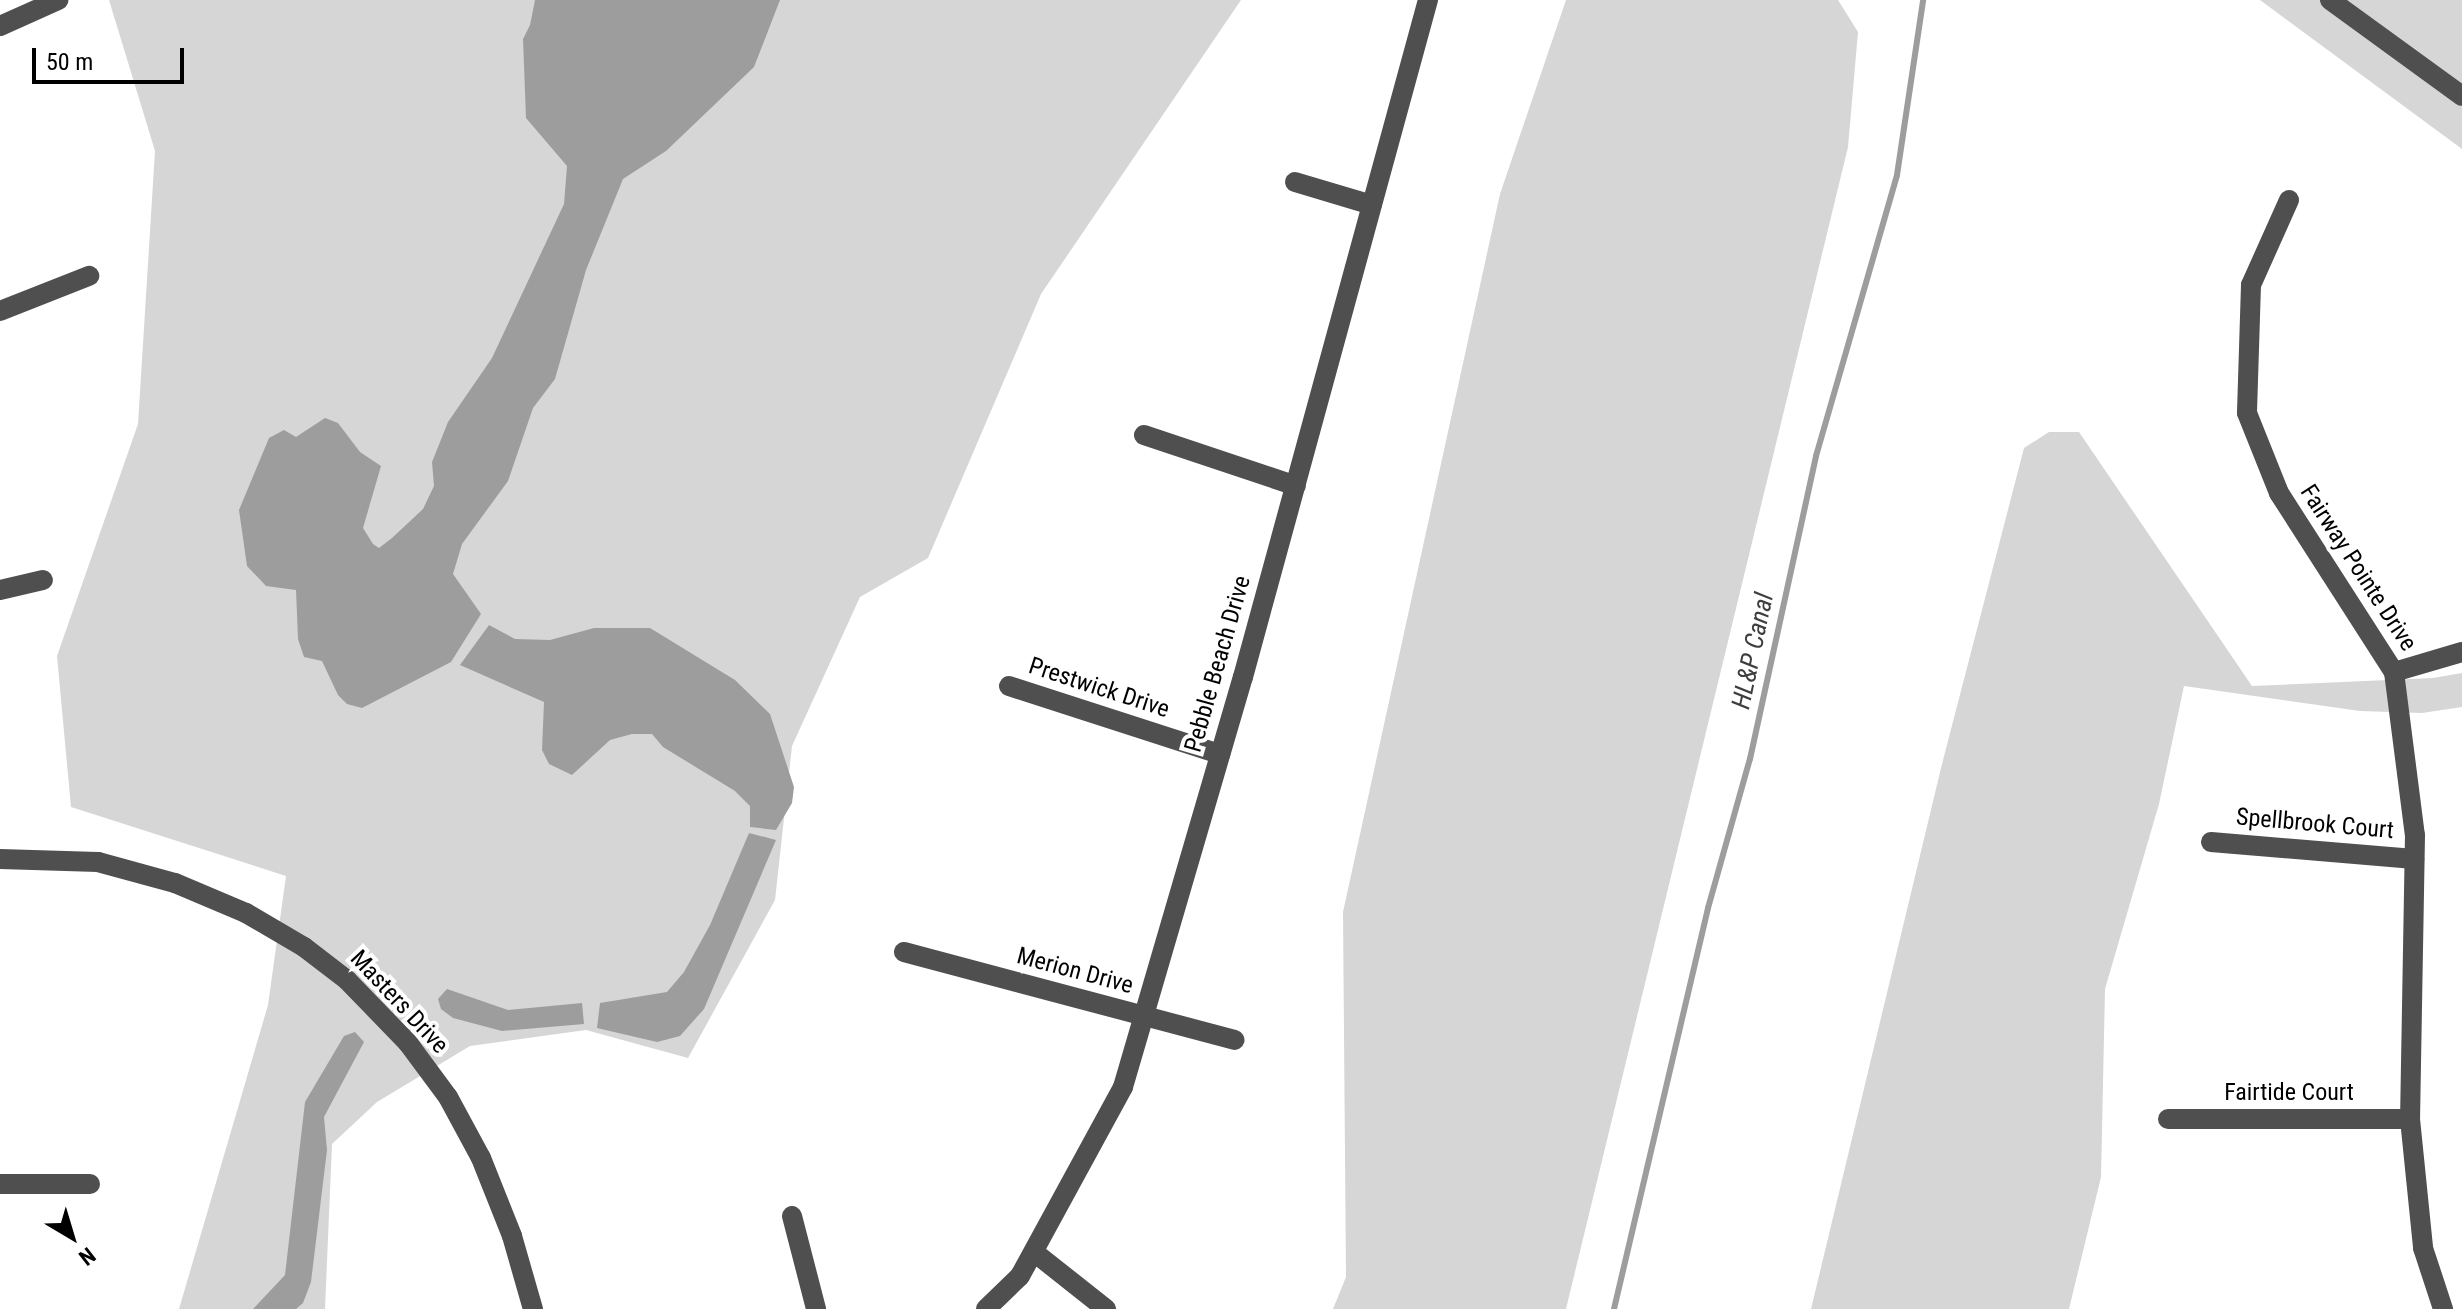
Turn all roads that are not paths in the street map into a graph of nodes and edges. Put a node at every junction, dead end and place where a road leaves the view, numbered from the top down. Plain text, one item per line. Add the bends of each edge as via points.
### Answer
1 (58, 0) edge
2 (1428, 0) edge
3 (2330, 0) edge
4 (0, 26) edge
5 (2462, 96) edge
6 (1295, 182) dead end
7 (2289, 200) dead end
8 (1372, 205) junction
9 (89, 276) dead end
10 (0, 311) edge
11 (1144, 435) dead end
12 (1296, 486) junction
13 (43, 580) dead end
14 (0, 590) edge
15 (2462, 652) edge
16 (2394, 672) junction
17 (1009, 686) dead end
18 (1220, 754) junction
19 (2211, 842) dead end
20 (0, 859) edge
21 (2414, 859) junction
22 (904, 952) dead end
23 (1143, 1016) junction
24 (1234, 1040) dead end
25 (2168, 1119) dead end
26 (2410, 1119) junction
27 (0, 1184) edge
28 (90, 1184) dead end
29 (792, 1216) dead end
30 (1034, 1252) junction
31 (533, 1309) edge
32 (816, 1309) edge
33 (986, 1309) edge
34 (1106, 1309) edge
35 (2443, 1309) edge

1 - 4 street
2 - 8 street, Pebble Beach Drive
3 - 5 street
6 - 8 street
7 - 16 street, Fairway Pointe Drive via 2251,285 2247,413 2279,493
8 - 12 street, Pebble Beach Drive
9 - 10 street
11 - 12 street
12 - 18 street, Pebble Beach Drive
13 - 14 street
15 - 16 street
16 - 21 street, Fairway Pointe Drive
17 - 18 street, Prestwick Drive
18 - 23 street, Pebble Beach Drive
19 - 21 street, Spellbrook Court
20 - 31 street, Masters Drive via 98,862 175,883 246,913 347,980 408,1043 448,1097 481,1158
21 - 26 street, Fairway Pointe Drive
22 - 23 street, Merion Drive
23 - 24 street, Merion Drive
23 - 30 street, Pebble Beach Drive via 1123,1087
25 - 26 street, Fairtide Court
26 - 35 street, Fairway Pointe Drive via 2423,1248
27 - 28 street
29 - 32 street
30 - 33 street, Pebble Beach Drive via 1020,1276
30 - 34 street

